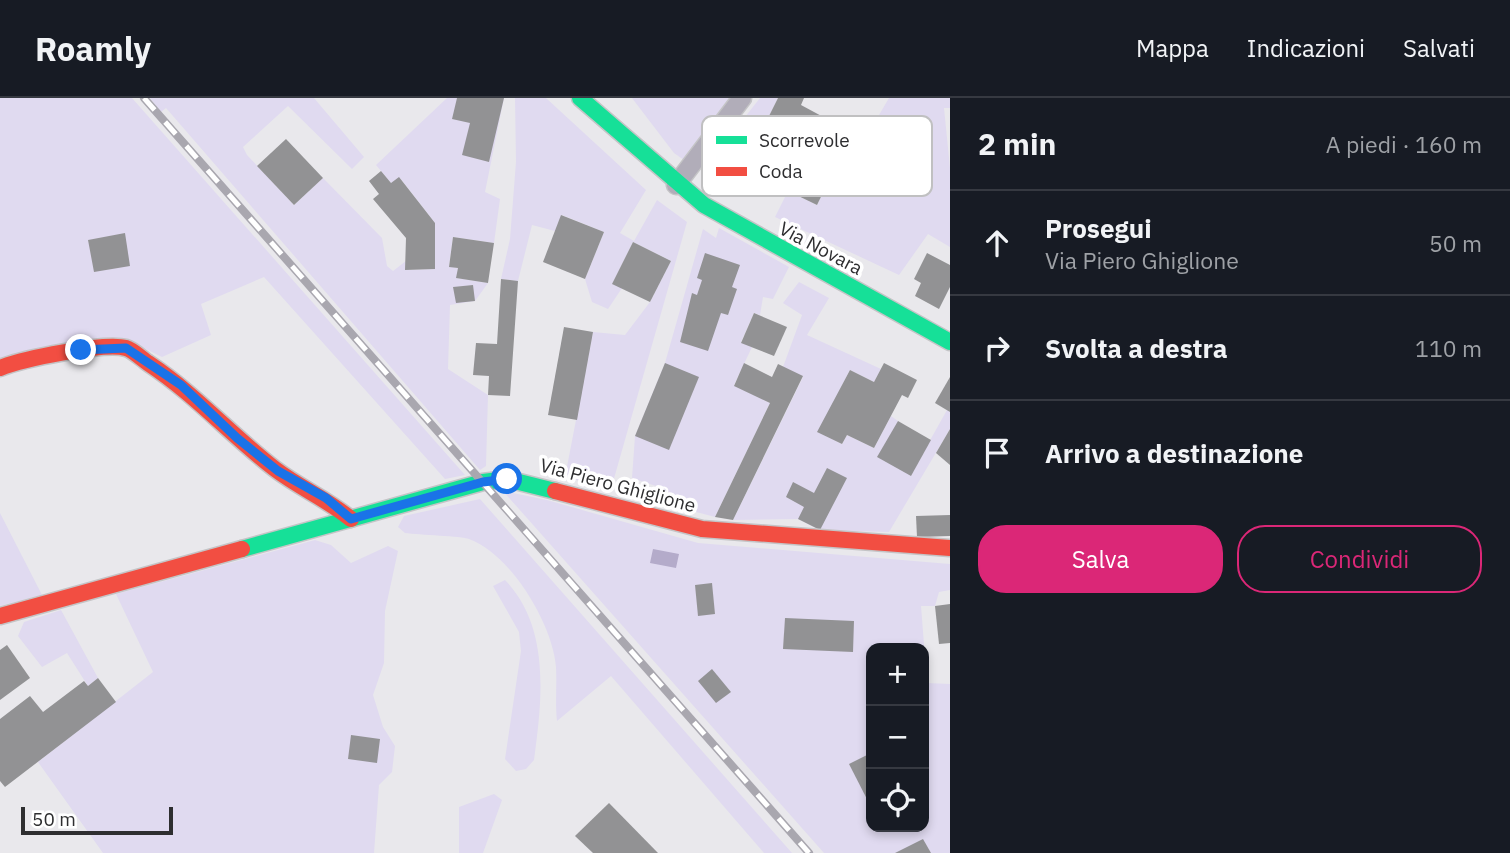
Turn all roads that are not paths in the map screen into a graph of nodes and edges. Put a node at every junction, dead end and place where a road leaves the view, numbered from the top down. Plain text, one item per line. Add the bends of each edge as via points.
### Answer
1 (580, 98) edge
2 (742, 98) edge
3 (728, 116) edge
4 (702, 151) edge
5 (676, 185) junction
6 (950, 342) edge
7 (0, 368) edge
8 (351, 519) junction
9 (950, 548) edge
10 (0, 616) edge

1 - 5 street, Via Novara
2 - 3 street
4 - 5 street
5 - 6 street, Via Novara via 744,230
7 - 8 street via 81,350 126,348 181,385 278,471 326,498
8 - 9 street, Via Piero Ghiglione via 507,479 702,529
8 - 10 street, Via Piero Ghiglione

